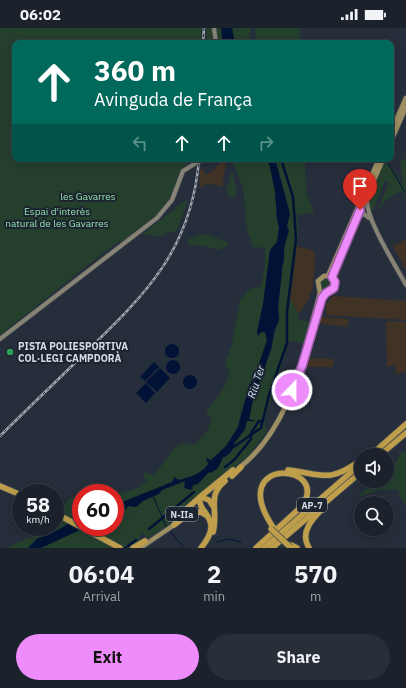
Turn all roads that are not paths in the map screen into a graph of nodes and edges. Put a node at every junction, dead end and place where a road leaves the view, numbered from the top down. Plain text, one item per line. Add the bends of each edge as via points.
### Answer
1 (214, 28) edge
2 (216, 40) edge
3 (406, 98) edge
4 (406, 107) edge
5 (394, 125) edge
6 (394, 134) edge
7 (199, 162) edge
8 (378, 162) edge
9 (382, 162) edge
10 (367, 196) junction
11 (357, 219) junction
12 (371, 220) junction
13 (330, 277) junction
14 (406, 285) edge
15 (320, 290) junction
16 (326, 293) junction
17 (0, 339) edge
18 (299, 371) junction
19 (404, 429) edge
20 (258, 448) junction
21 (379, 448) edge
22 (386, 448) edge
23 (354, 465) edge
24 (241, 467) junction
25 (233, 470) junction
26 (354, 470) edge
27 (354, 478) edge
28 (347, 484) junction
29 (0, 486) edge
30 (12, 491) edge
31 (200, 497) junction
32 (184, 512) junction
33 (215, 514) junction
34 (211, 524) junction
35 (174, 526) junction
36 (272, 528) junction
37 (98, 536) edge
38 (145, 541) joint
39 (291, 546) edge
40 (120, 548) edge
41 (134, 548) edge
42 (140, 548) edge
43 (201, 548) edge
44 (205, 548) edge
45 (256, 548) edge
46 (264, 548) edge
47 (272, 548) edge
48 (297, 548) edge
49 (309, 548) edge

1 - 2 street
3 - 5 main road
4 - 6 main road
7 - 17 street, bridge via 181,174 172,200 157,218
8 - 13 main road, N-IIa
9 - 10 main road, N-IIa
10 - 11 main road, N-IIa
10 - 12 street via 366,207
11 - 12 street via 365,214
11 - 13 main road, N-IIa
12 - 14 street
13 - 15 main road, N-IIa via 324,276 318,281
13 - 16 main road, N-IIa via 335,282 334,288
15 - 16 main road
15 - 18 main road, N-IIa
16 - 18 main road, N-IIa via 322,298
18 - 20 main road, N-IIa via 283,410
19 - 21 highway
19 - 22 highway
20 - 24 main road, N-IIa
20 - 25 main road, N-IIa
23 - 36 highway via 329,476 285,469 268,474 260,486 257,498 261,513
24 - 31 main road, N-IIa
24 - 33 highway via 215,491
25 - 31 highway
25 - 32 main road, N-IIa via 204,491
26 - 46 highway, AP-7
27 - 28 highway, AP-7
28 - 47 highway, AP-7
28 - 49 highway via 317,514 309,526 305,536
29 - 30 highway
31 - 32 highway
31 - 33 highway via 209,500
31 - 34 highway via 200,503
31 - 35 main road, N-IIa
32 - 38 main road, N-IIa via 169,527
33 - 44 highway via 214,530
34 - 35 highway via 206,515 199,511 188,514
34 - 43 highway via 209,535
35 - 42 main road, N-IIa
36 - 39 highway, bridge
36 - 45 highway via 262,509 261,490 264,483 273,475 282,472 292,474 300,478 304,484 307,491 305,501
37 - 40 highway
38 - 41 highway
39 - 48 highway

